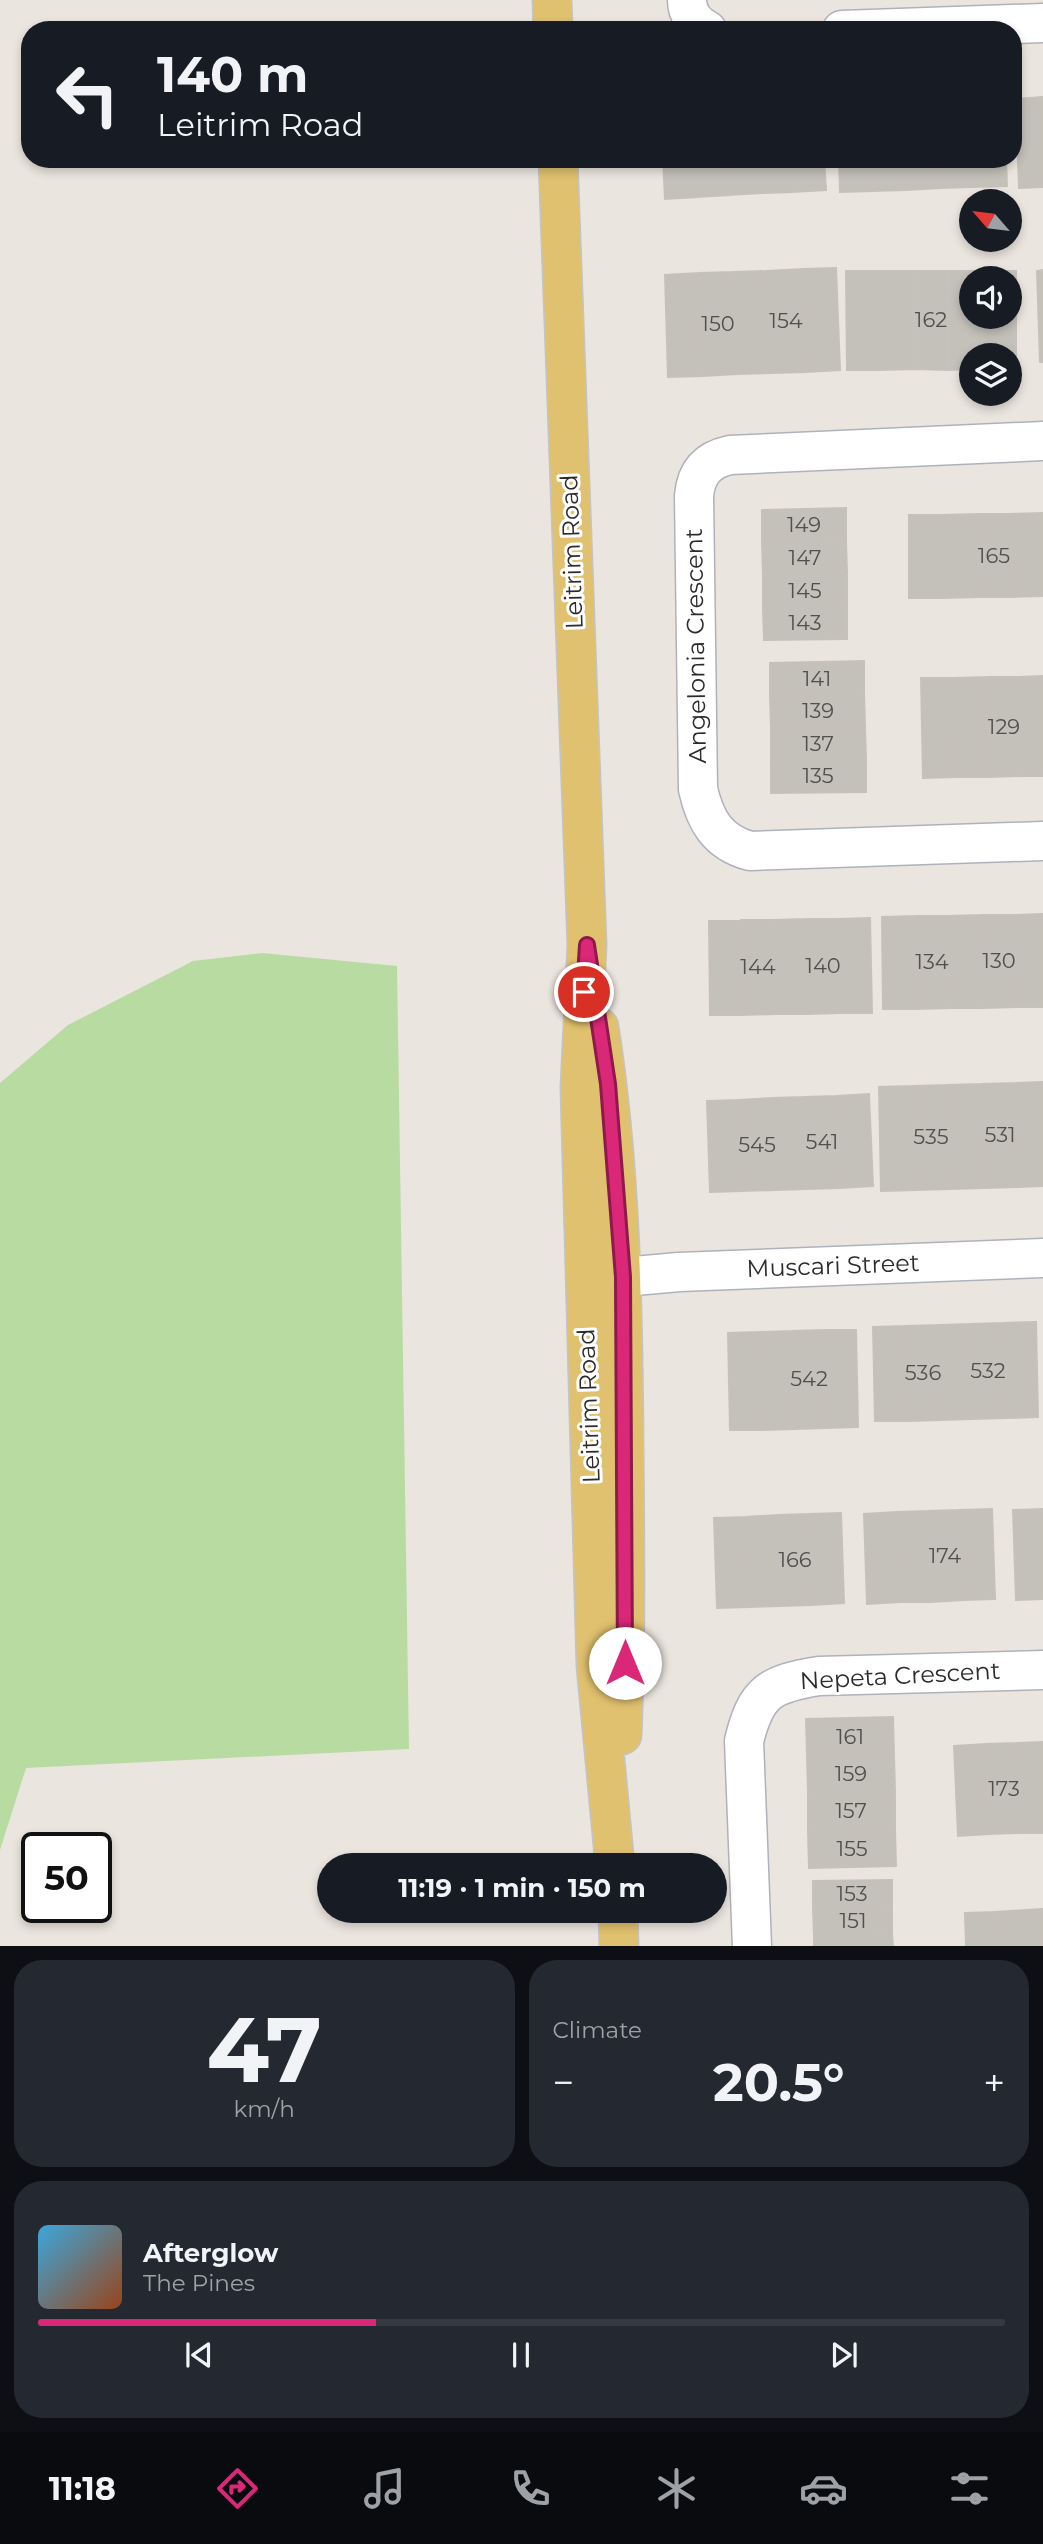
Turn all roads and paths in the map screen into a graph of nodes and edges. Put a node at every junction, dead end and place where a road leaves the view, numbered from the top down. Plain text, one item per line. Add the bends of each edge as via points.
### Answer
1 (552, 0) edge
2 (687, 0) edge
3 (553, 21) edge
4 (696, 21) edge
5 (1043, 23) edge
6 (1022, 24) edge
7 (558, 168) edge
8 (1043, 441) edge
9 (1043, 841) edge
10 (587, 945) junction
11 (1043, 1258) edge
12 (623, 1277) junction
13 (1043, 1670) edge
14 (615, 1853) edge
15 (617, 1853) edge
16 (618, 1923) edge
17 (619, 1945) edge
18 (752, 1945) edge

1 - 3 main road
2 - 4 street via 687,9
5 - 6 street
7 - 10 main road, Leitrim Road
8 - 9 street, Angelonia Crescent via 730,455 716,458 703,469 694,496 698,789 703,811 723,839 750,851
10 - 12 main road, Leitrim Road via 608,1084
10 - 14 main road, Leitrim Road via 580,1087 595,1652
11 - 12 street, Muscari Street
12 - 15 main road, Leitrim Road via 625,1663
13 - 18 street, Nepeta Crescent via 819,1676 792,1680 761,1697 750,1713 744,1741
16 - 17 main road

